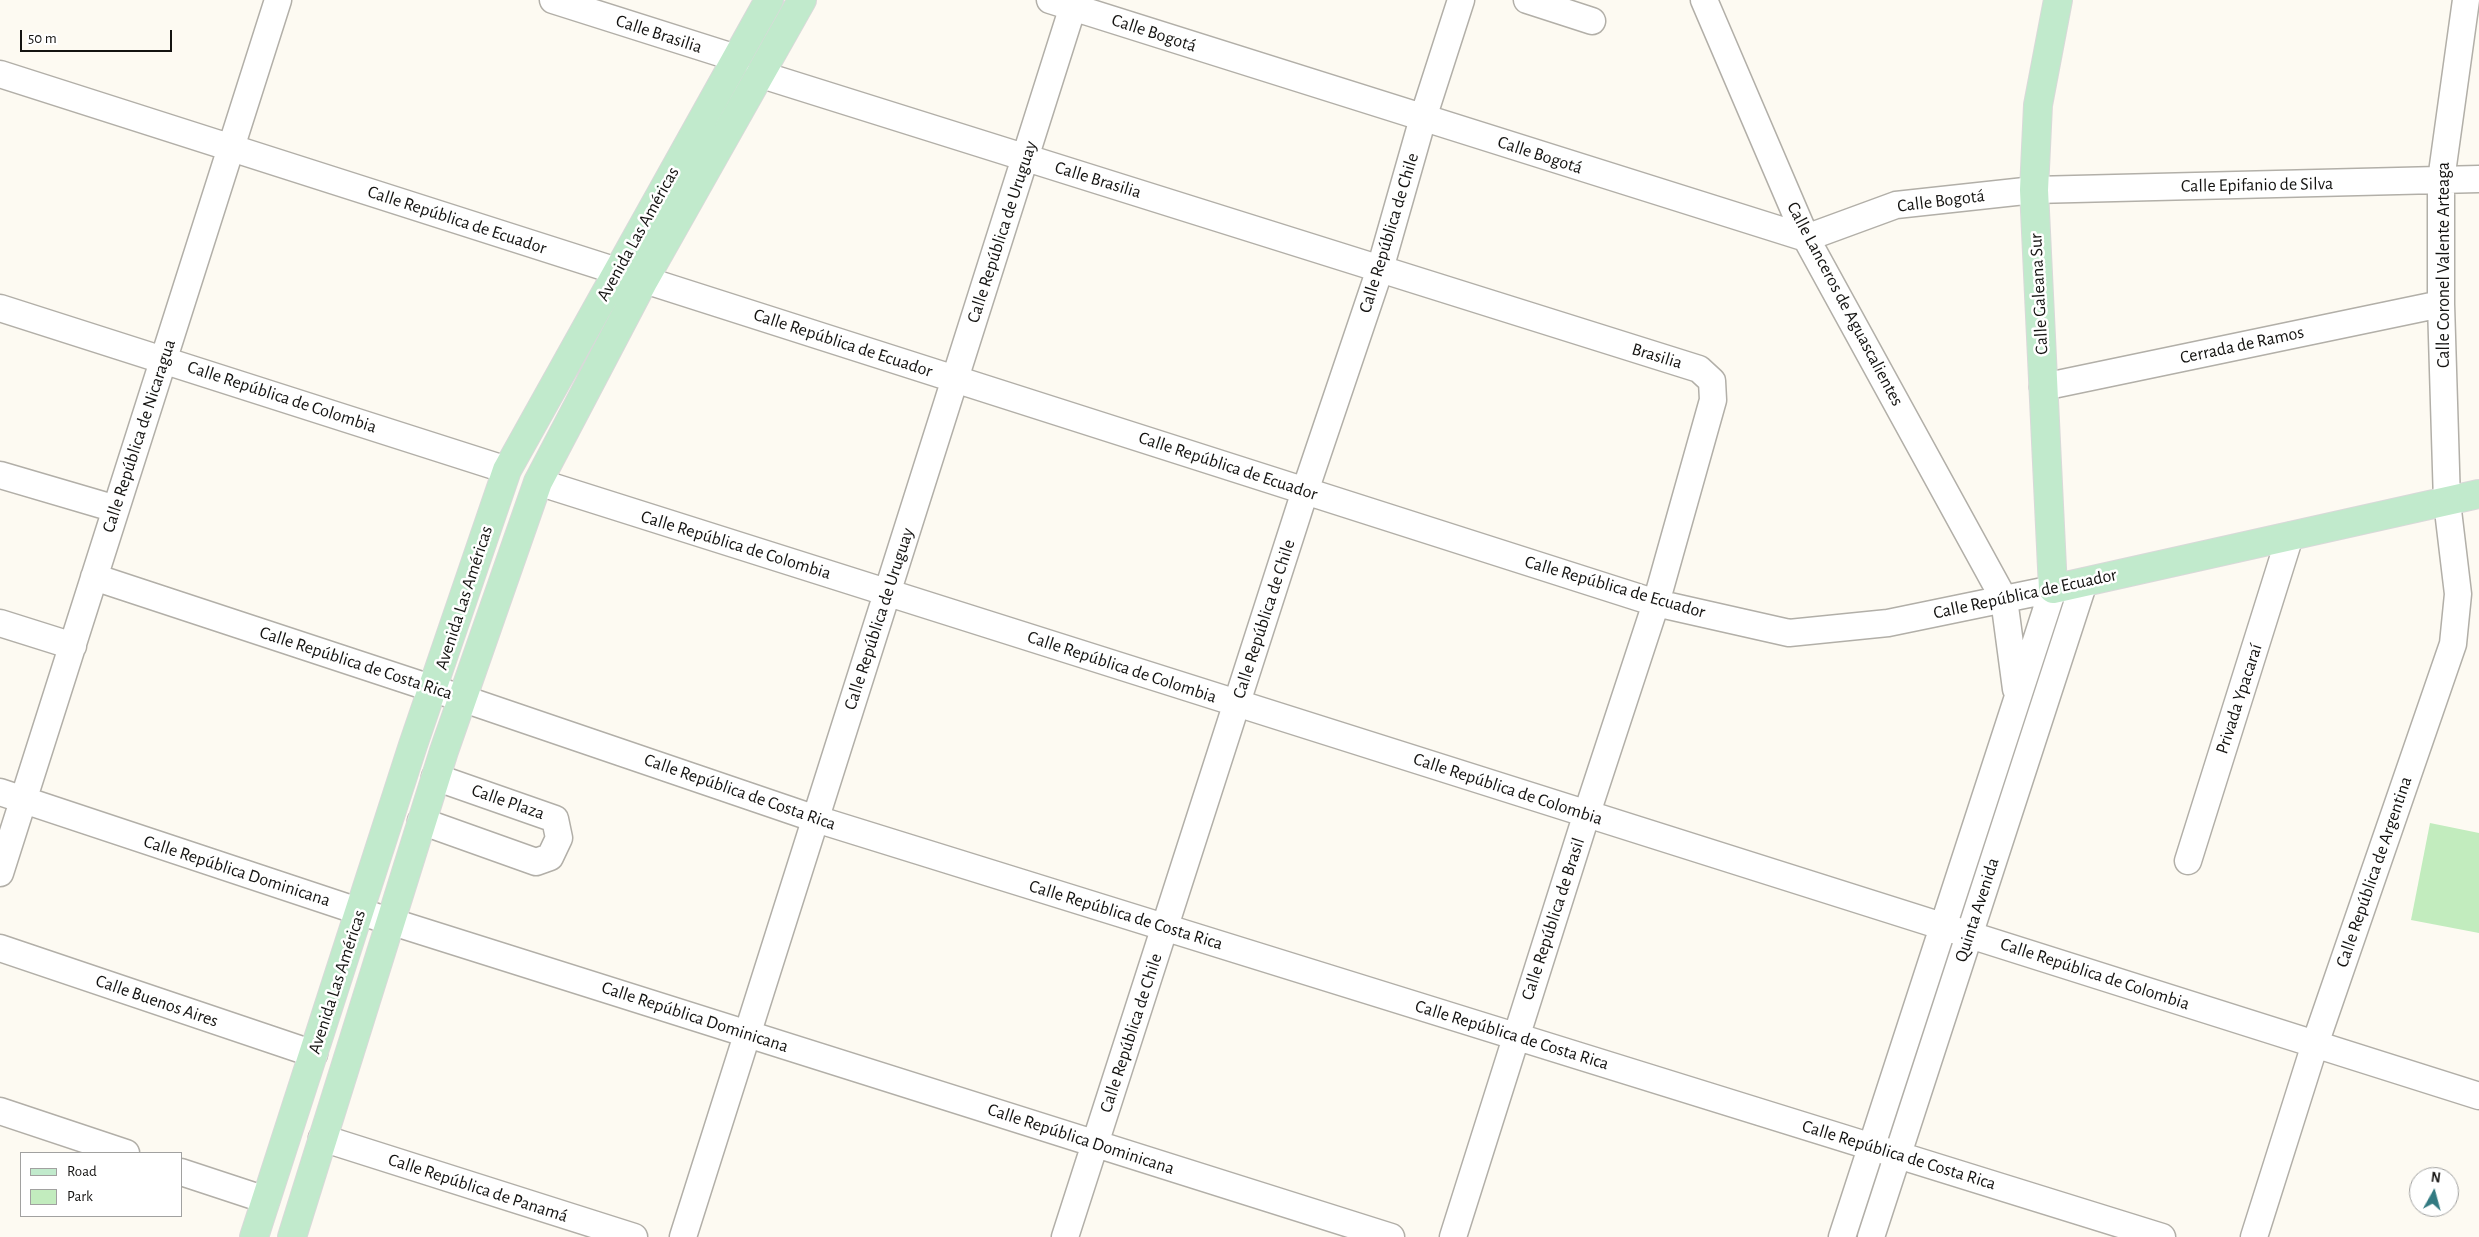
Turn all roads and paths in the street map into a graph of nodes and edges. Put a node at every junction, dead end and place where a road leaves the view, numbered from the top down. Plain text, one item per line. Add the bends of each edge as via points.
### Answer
1 (278, 0) edge
2 (553, 0) edge
3 (769, 0) edge
4 (802, 0) edge
5 (1461, 0) edge
6 (1527, 0) edge
7 (1704, 0) edge
8 (2058, 0) edge
9 (2466, 0) edge
10 (1066, 2) edge
11 (1592, 21) dead end
12 (736, 58) junction
13 (2468, 64) edge
14 (0, 74) edge
15 (759, 74) junction
16 (1423, 118) junction
17 (231, 147) junction
18 (1026, 157) junction
19 (2479, 179) edge
20 (2441, 180) junction
21 (2034, 190) junction
22 (1806, 238) junction
23 (1380, 269) junction
24 (618, 272) junction
25 (644, 280) junction
26 (2441, 304) junction
27 (0, 308) edge
28 (164, 360) junction
29 (955, 379) junction
30 (2043, 387) junction
31 (506, 470) junction
32 (0, 474) edge
33 (538, 482) junction
34 (1305, 491) junction
35 (2479, 494) edge
36 (2447, 502) junction
37 (116, 508) junction
38 (2290, 536) junction
39 (94, 578) junction
40 (2084, 582) junction
41 (2052, 589) junction
42 (887, 592) junction
43 (2004, 599) junction
44 (1656, 603) junction
45 (0, 623) edge
46 (73, 646) junction
47 (434, 689) junction
48 (2017, 697) junction
49 (461, 698) junction
50 (1237, 703) junction
51 (436, 777) junction
52 (11, 796) edge
53 (1587, 813) junction
54 (816, 819) junction
55 (422, 822) junction
56 (2188, 861) dead end
57 (0, 873) edge
58 (361, 912) junction
59 (390, 921) junction
60 (1943, 926) junction
61 (1165, 927) junction
62 (1969, 934) junction
63 (0, 948) edge
64 (747, 1034) junction
65 (1516, 1036) junction
66 (2315, 1044) junction
67 (314, 1054) junction
68 (2479, 1096) edge
69 (0, 1111) edge
70 (322, 1138) junction
71 (1095, 1144) junction
72 (1872, 1146) junction
73 (123, 1152) edge
74 (1898, 1154) junction
75 (182, 1172) edge
76 (266, 1200) junction
77 (254, 1237) edge
78 (292, 1237) edge
79 (634, 1237) edge
80 (683, 1237) edge
81 (1065, 1237) edge
82 (1391, 1237) edge
83 (1453, 1237) edge
84 (1842, 1237) edge
85 (1871, 1237) edge
86 (2162, 1237) edge
87 (2254, 1237) edge

1 - 17 street, Calle República de Nicaragua
2 - 12 street, Calle Brasilia
3 - 12 main road, Avenida Las Américas
4 - 15 main road, Avenida Las Américas
5 - 16 street, Calle República de Chile
6 - 11 street
7 - 22 street, Calle Lanceros de Aguascalientes
8 - 21 main road, Calle Galeana Sur via 2038,105
9 - 13 street, Calle Coronel Valente Arteaga
10 - 16 street, Calle Bogotá
10 - 18 street, Calle República de Uruguay
12 - 24 main road, Avenida Las Américas
13 - 20 street, Calle Coronel Valente Arteaga
14 - 17 street, Calle República de Ecuador
15 - 18 street, Calle Brasilia
15 - 25 main road, Avenida Las Américas
16 - 22 street, Calle Bogotá
16 - 23 street, Calle República de Chile
17 - 24 street, Calle República de Ecuador
17 - 28 street, Calle República de Nicaragua
18 - 23 street, Calle Brasilia
18 - 29 street, Calle República de Uruguay
19 - 20 street, Calle Epifanio de Silva
20 - 21 street, Calle Epifanio de Silva
20 - 26 street, Calle Coronel Valente Arteaga
21 - 22 street, Calle Bogotá via 1896,205
21 - 30 main road, Calle Galeana Sur
22 - 43 street, Calle Lanceros de Aguascalientes
23 - 34 street, Calle República de Chile
23 - 44 street, Brasilia via 1698,369 1712,381 1713,400
24 - 25 street, Calle República de Ecuador
24 - 31 main road, Avenida Las Américas
25 - 29 street, Calle República de Ecuador
25 - 33 main road, Avenida Las Américas
26 - 30 street, Cerrada de Ramos
26 - 36 street, Calle Coronel Valente Arteaga
27 - 28 street, Calle República de Colombia
28 - 31 street, Calle República de Colombia
28 - 37 street, Calle República de Nicaragua
29 - 34 street, Calle República de Ecuador
29 - 42 street, Calle República de Uruguay
30 - 41 main road, Calle Galeana Sur
31 - 47 main road, Avenida Las Américas
32 - 37 street
33 - 42 street, Calle República de Colombia
33 - 49 main road, Avenida Las Américas
34 - 44 street, Calle República de Ecuador
34 - 50 street, Calle República de Chile
35 - 36 main road, Calle República de Ecuador
36 - 38 main road, Calle República de Ecuador
36 - 66 street, Calle República de Argentina via 2458,594 2453,644
37 - 39 street, Calle República de Nicaragua
38 - 40 main road, Calle República de Ecuador
38 - 56 street, Privada Ypacaraí
39 - 46 street, Calle República de Nicaragua
39 - 47 street, Calle República de Costa Rica
40 - 41 main road, Calle República de Ecuador
40 - 62 street, Quinta Avenida
41 - 43 street, Calle República de Ecuador
41 - 48 street, Quinta Avenida
42 - 50 street, Calle República de Colombia
42 - 54 street, Calle República de Uruguay
43 - 44 street, Calle República de Ecuador via 1888,623 1789,634
43 - 48 street
44 - 53 street, Calle República de Brasil
45 - 46 street
46 - 52 street, Calle República de Nicaragua
47 - 49 street, Calle República de Costa Rica
47 - 58 main road, Avenida Las Américas
48 - 60 street, Quinta Avenida
49 - 51 main road, Avenida Las Américas
49 - 54 street, Calle República de Costa Rica
50 - 53 street, Calle República de Colombia
50 - 61 street, Calle República de Chile
51 - 55 main road, Avenida Las Américas
51 - 55 street, Calle Plaza via 555,818 559,838 550,857 536,862
52 - 57 street, Calle República de Nicaragua
52 - 58 street, Calle República Dominicana
53 - 60 street, Calle República de Colombia
53 - 65 street, Calle República de Brasil
54 - 61 street, Calle República de Costa Rica
54 - 64 street, Calle República de Uruguay
55 - 59 main road, Avenida Las Américas
58 - 59 street, Calle República Dominicana
58 - 67 main road, Avenida Las Américas
59 - 64 street, Calle República Dominicana
59 - 70 main road, Avenida Las Américas
60 - 62 street, Calle República de Colombia
60 - 72 street, Quinta Avenida
61 - 65 street, Calle República de Costa Rica
61 - 71 street, Calle República de Chile
62 - 66 street, Calle República de Colombia
62 - 74 street, Quinta Avenida
63 - 67 street, Calle Buenos Aires
64 - 71 street, Calle República Dominicana
64 - 80 street, Calle República de Uruguay
65 - 72 street, Calle República de Costa Rica
65 - 83 street, Calle República de Brasil
66 - 68 street, Calle República de Colombia
66 - 87 street, Calle República de Argentina
67 - 76 main road, Avenida Las Américas
69 - 73 street
70 - 78 main road, Avenida Las Américas
70 - 79 street, Calle República de Panamá
71 - 81 street, Calle República de Chile
71 - 82 street, Calle República Dominicana
72 - 74 street, Calle República de Costa Rica
72 - 84 street, Quinta Avenida
74 - 85 street, Quinta Avenida
74 - 86 street, Calle República de Costa Rica
75 - 76 street
76 - 77 main road, Avenida Las Américas

